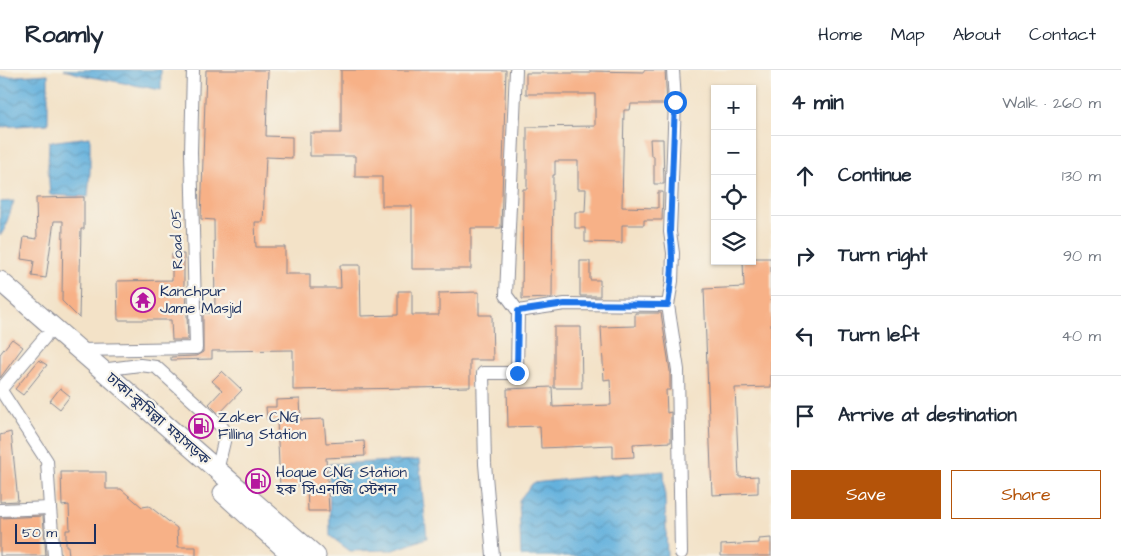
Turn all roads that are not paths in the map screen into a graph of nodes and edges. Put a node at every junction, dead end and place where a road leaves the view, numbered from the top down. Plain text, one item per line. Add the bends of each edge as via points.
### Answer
1 (193, 70) edge
2 (516, 70) edge
3 (673, 70) edge
4 (1, 288) edge
5 (668, 305) junction
6 (518, 311) junction
7 (45, 337) junction
8 (78, 350) junction
9 (101, 370) junction
10 (0, 389) edge
11 (217, 471) junction
12 (50, 508) junction
13 (0, 510) edge
14 (681, 554) dead end
15 (54, 556) edge
16 (292, 556) edge
17 (316, 556) edge
18 (492, 556) edge

1 - 8 street, Road 05 via 191,152 196,348
2 - 6 street via 506,295
3 - 5 street via 675,102 670,232 673,253
4 - 7 highway, ঢাকা–কুমিল্লা মহাসড়ক
4 - 8 highway, ঢাকা–কুমিল্লা মহাসড়ক
5 - 6 street via 565,304
5 - 14 street via 678,370
6 - 18 street via 517,373 483,373
7 - 10 street
7 - 16 highway, ঢাকা–কুমিল্লা মহাসড়ক
8 - 9 highway, ঢাকা–কুমিল্লা মহাসড়ক
9 - 11 highway, ঢাকা–কুমিল্লা মহাসড়ক
9 - 11 street via 140,365 156,367 226,433
10 - 12 street via 47,461
11 - 17 highway, ঢাকা–কুমিল্লা মহাসড়ক
12 - 13 street
12 - 15 street

